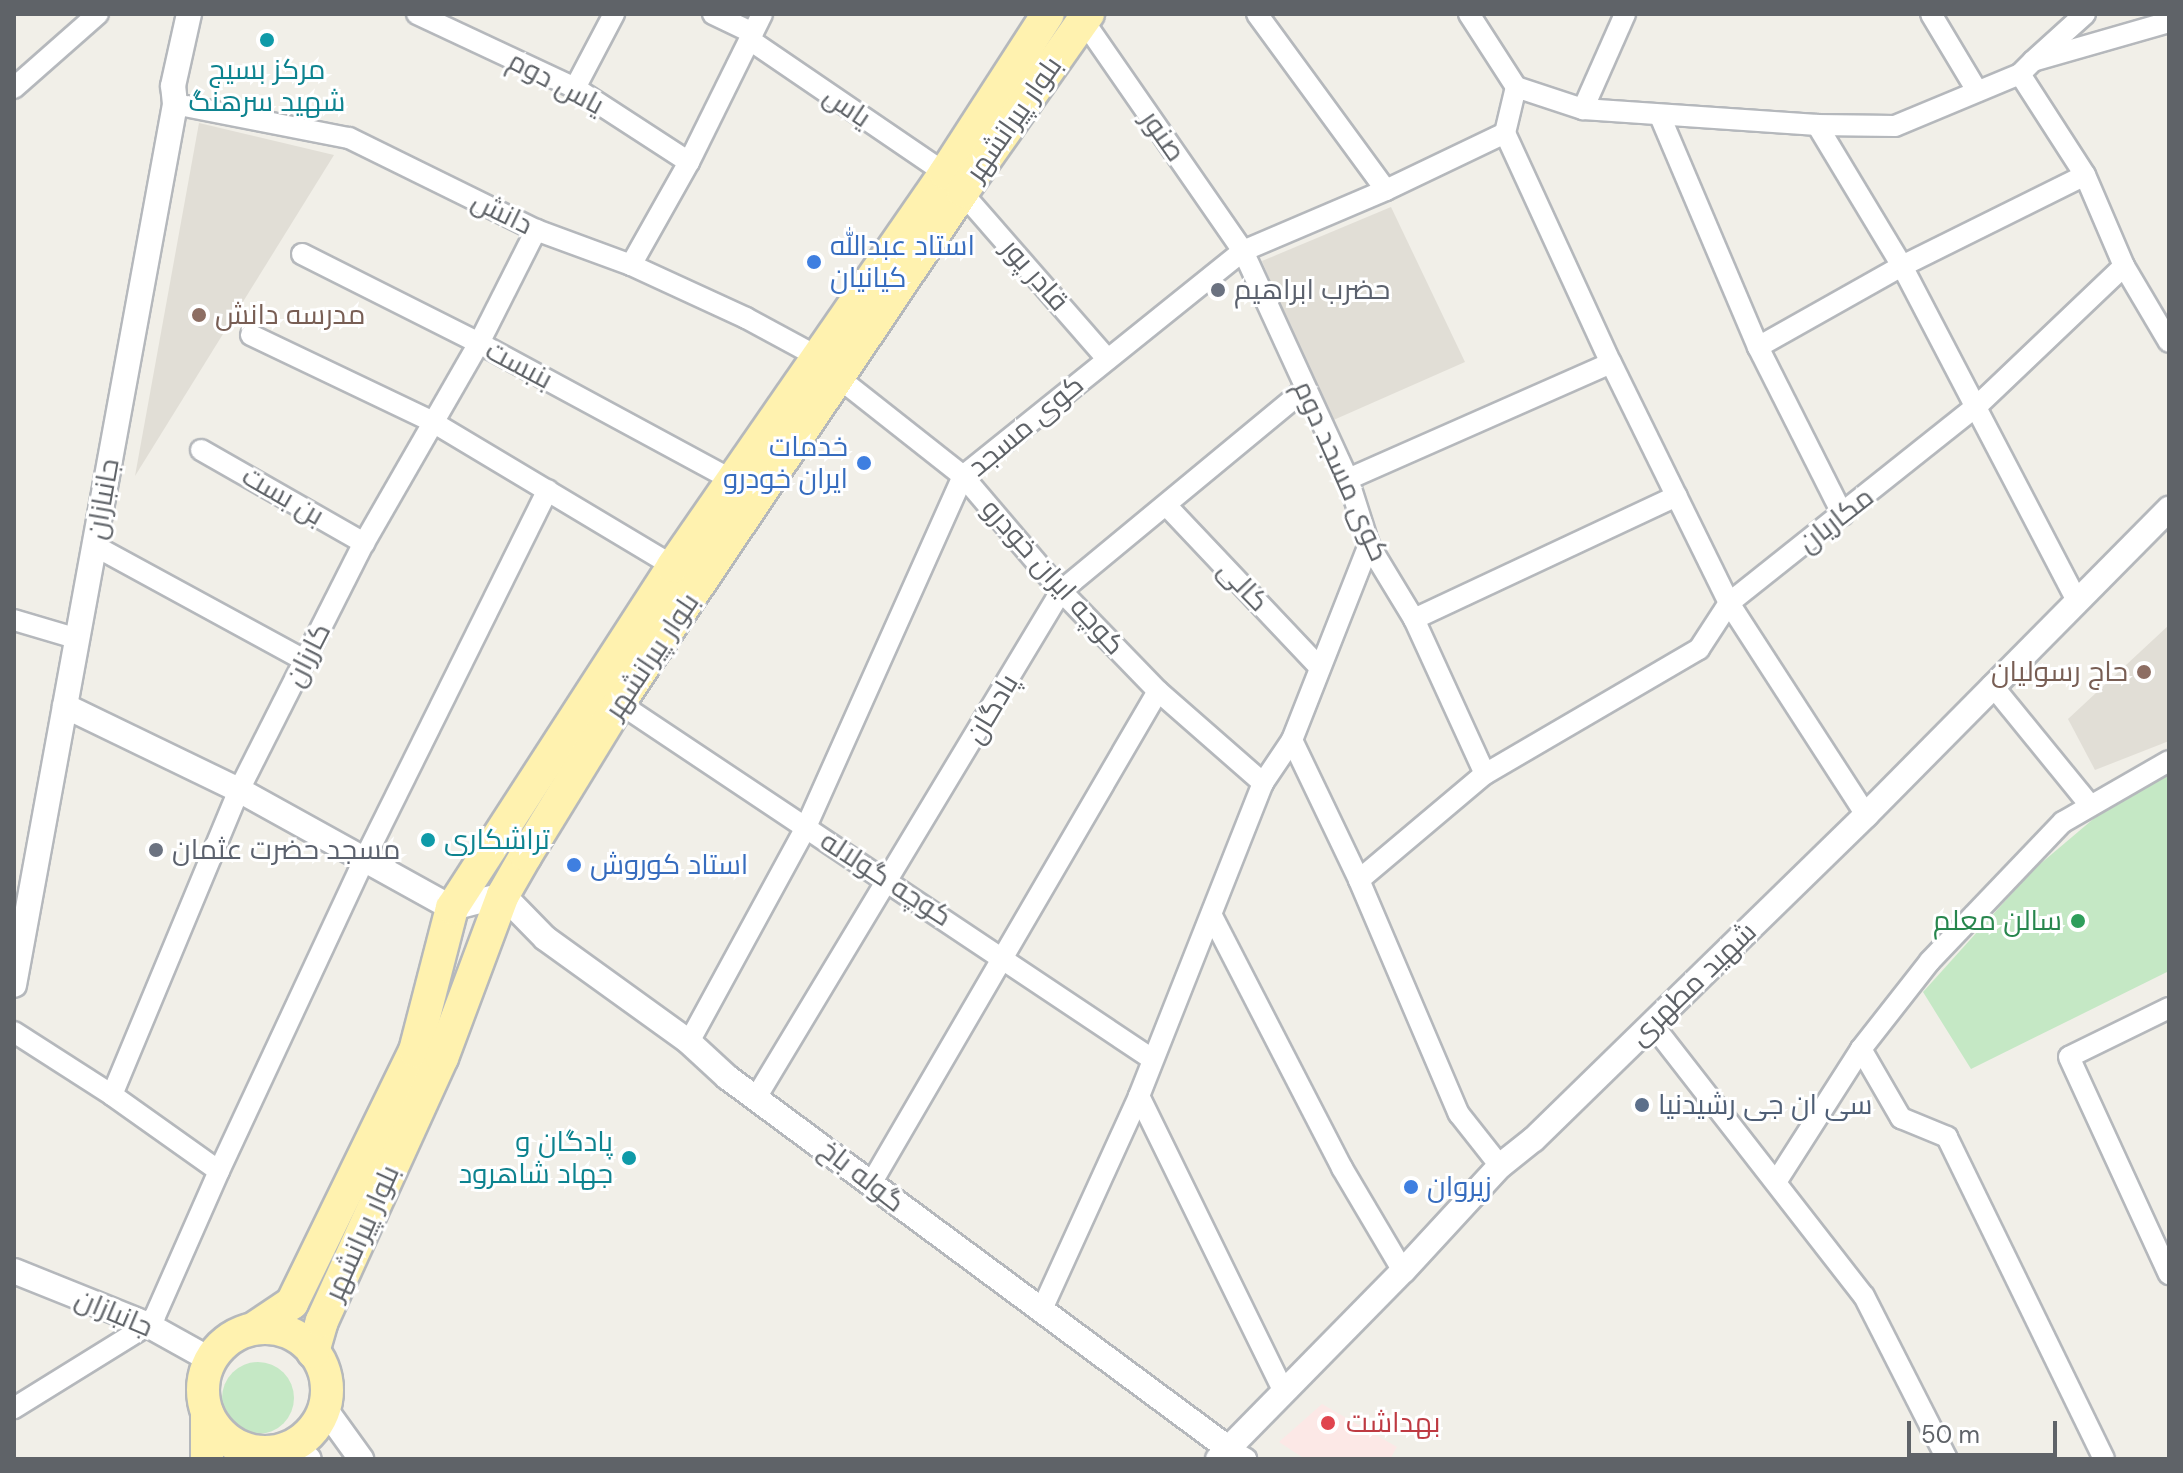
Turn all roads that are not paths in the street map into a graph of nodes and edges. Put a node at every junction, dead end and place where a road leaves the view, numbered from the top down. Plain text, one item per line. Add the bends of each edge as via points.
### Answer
1 (189, 14) edge
2 (417, 14) edge
3 (614, 14) edge
4 (713, 14) edge
5 (1048, 14) edge
6 (1257, 14) edge
7 (1469, 14) edge
8 (1625, 14) edge
9 (1931, 14) edge
10 (2085, 14) edge
11 (1085, 17) edge
12 (87, 18) edge
13 (2169, 22) edge
14 (755, 29) edge
15 (2026, 68) junction
16 (1516, 87) junction
17 (14, 88) edge
18 (575, 88) junction
19 (1977, 91) junction
20 (175, 104) junction
21 (1583, 109) junction
22 (1660, 116) junction
23 (1817, 125) junction
24 (1505, 133) junction
25 (689, 162) junction
26 (2085, 175) junction
27 (954, 182) junction
28 (1386, 190) junction
29 (536, 230) junction
30 (1243, 251) junction
31 (302, 254) dead end
32 (631, 265) junction
33 (1902, 266) junction
34 (2124, 266) junction
35 (251, 335) dead end
36 (2169, 342) edge
37 (479, 343) junction
38 (1758, 347) junction
39 (1107, 359) junction
40 (1611, 363) junction
41 (829, 367) junction
42 (1305, 389) junction
43 (1977, 406) junction
44 (431, 421) junction
45 (201, 450) dead end
46 (963, 476) junction
47 (1348, 479) junction
48 (734, 481) junction
49 (548, 490) junction
50 (1677, 496) junction
51 (1166, 505) junction
52 (2169, 509) edge
53 (1843, 515) junction
54 (364, 543) junction
55 (1369, 545) junction
56 (95, 546) junction
57 (673, 566) junction
58 (1061, 591) junction
59 (2077, 601) junction
60 (1729, 603) junction
61 (1414, 619) junction
62 (14, 620) edge
63 (78, 639) junction
64 (306, 661) junction
65 (1320, 668) junction
66 (1992, 685) junction
67 (1158, 691) junction
68 (619, 703) junction
69 (65, 706) junction
70 (1292, 740) junction
71 (2169, 761) edge
72 (1485, 774) junction
73 (1263, 783) junction
74 (239, 790) junction
75 (2090, 805) junction
76 (1866, 815) junction
77 (806, 827) junction
78 (364, 860) junction
79 (1359, 880) junction
80 (889, 881) junction
81 (503, 895) junction
82 (452, 908) junction
83 (1212, 916) junction
84 (1005, 957) junction
85 (14, 985) edge
86 (2169, 1008) edge
87 (1652, 1024) junction
88 (14, 1032) edge
89 (689, 1042) junction
90 (1861, 1049) junction
91 (1152, 1059) junction
92 (112, 1095) junction
93 (757, 1096) junction
94 (1139, 1096) junction
95 (1500, 1166) junction
96 (219, 1171) junction
97 (872, 1182) junction
98 (1776, 1182) junction
99 (14, 1271) edge
100 (1403, 1271) junction
101 (2169, 1274) edge
102 (1043, 1307) junction
103 (148, 1325) junction
104 (253, 1329) junction
105 (313, 1352) junction
106 (211, 1360) junction
107 (1284, 1392) junction
108 (14, 1408) edge
109 (325, 1409) junction
110 (207, 1413) junction
111 (287, 1455) edge
112 (1231, 1456) edge
113 (207, 1459) edge
114 (361, 1459) edge
115 (1947, 1459) edge
116 (2104, 1459) edge

1 - 20 street, جانبازان via 173,86
2 - 18 street, یاس دوم
3 - 18 street
4 - 14 street, یاس
5 - 27 main road, بلوار پیرانشهر
6 - 28 street
7 - 16 street
8 - 21 street
9 - 19 street
10 - 15 street
11 - 27 main road, بلوار پیرانشهر
11 - 30 street, صنور
12 - 17 street
13 - 15 street
14 - 25 street
14 - 27 street, یاس
15 - 19 street
15 - 26 street
16 - 21 street
16 - 24 street
18 - 25 street, یاس دوم
19 - 23 street via 1895,126
20 - 29 street, دانش via 349,138
20 - 56 street, جانبازان
21 - 22 street
22 - 23 street
22 - 38 street
23 - 33 street
24 - 28 street, کوی مسجد
24 - 40 street
25 - 32 street
26 - 33 street
26 - 34 street
27 - 39 street, قادر پور
27 - 41 main road, بلوار پیرانشهر
28 - 30 street, کوی مسجد
29 - 32 street, دانش
29 - 37 street, کارزان
30 - 39 street, کوی مسجد
30 - 42 street, کوی مسجد دوم
31 - 37 street, بنبست
32 - 41 street, دانش via 746,318
33 - 38 street
33 - 43 street
34 - 36 street
34 - 43 street, مکاریان
35 - 44 street
37 - 44 street, کارزان
37 - 48 street, بنبست
38 - 53 street
39 - 46 street, کوی مسجد
40 - 47 street
40 - 50 street
41 - 46 street, کوچه ایران خودرو
41 - 48 main road, بلوار پیرانشهر
41 - 68 main road, بلوار پیرانشهر
42 - 47 street, کوی مسجد دوم
42 - 51 street, پادگان
43 - 53 street, مکاریان
43 - 59 street
44 - 49 street
44 - 54 street, کارزان
45 - 54 street, بن بست
46 - 58 street, کوچه ایران خودرو
46 - 77 street, کوی مسجد
47 - 55 street, کوی مسجد دوم
48 - 57 main road, بلوار پیرانشهر
49 - 57 street
49 - 78 street
50 - 60 street
50 - 61 street
51 - 58 street, پادگان
51 - 65 street, کالی
52 - 59 street, شهید مطهری
53 - 60 street, مکاریان
54 - 64 street, کارزان
55 - 61 street, کوی مسجد دوم
55 - 65 street
56 - 63 street, جانبازان
56 - 64 street
57 - 82 main road, بلوار پیرانشهر
58 - 67 street, کوچه ایران خودرو
58 - 80 street, پادگان
59 - 66 street, شهید مطهری
60 - 72 street, مکاریان via 1699,649
60 - 76 street
61 - 72 street, کوی مسجد دوم
62 - 63 street
63 - 69 street, جانبازان
64 - 74 street, کارزان
65 - 70 street
66 - 75 street
66 - 76 street, شهید مطهری
67 - 73 street, کوچه ایران خودرو
67 - 84 street
68 - 77 street, کوچه گولاله
68 - 81 main road, بلوار پیرانشهر
69 - 74 street
69 - 85 street, جانبازان
70 - 73 street
70 - 79 street
71 - 75 street
72 - 79 street, مکاریان
73 - 83 street
74 - 78 street
74 - 92 street, کارزان
75 - 90 street via 2063,822 1930,961
76 - 87 street, شهید مطهری
77 - 80 street, کوچه گولاله
77 - 89 street, کوی مسجد
78 - 82 street
78 - 96 street
79 - 95 street via 1459,1114
80 - 84 street, کوچه گولاله
80 - 93 street, پادگان
81 - 82 street
81 - 89 street, گوله باخ via 545,938
81 - 105 main road, بلوار پیرانشهر via 442,1058 322,1321
82 - 104 main road, بلوار پیرانشهر via 415,1051 292,1303
83 - 91 street
83 - 100 street via 1342,1168
84 - 91 street, کوچه گولاله
84 - 97 street
86 - 101 street via 2069,1057
87 - 95 street, شهید مطهری
87 - 98 street
88 - 92 street
89 - 93 street, گوله باخ
90 - 98 street
90 - 116 street via 1901,1118 1947,1137
91 - 94 street
92 - 96 street
93 - 97 street, گوله باخ
94 - 102 street
94 - 107 street
95 - 100 street, شهید مطهری
96 - 103 street
97 - 102 street, گوله باخ
98 - 115 street via 1864,1296
99 - 103 street, جانبازان
100 - 107 street, شهید مطهری
102 - 112 street, گوله باخ
103 - 106 street, جانبازان
103 - 108 street
104 - 105 main road via 286,1332
104 - 106 main road via 232,1337
105 - 109 main road via 323,1371
106 - 110 main road via 203,1383
107 - 112 street, شهید مطهری
109 - 111 main road
109 - 114 street
110 - 111 main road via 236,1445
110 - 113 main road

